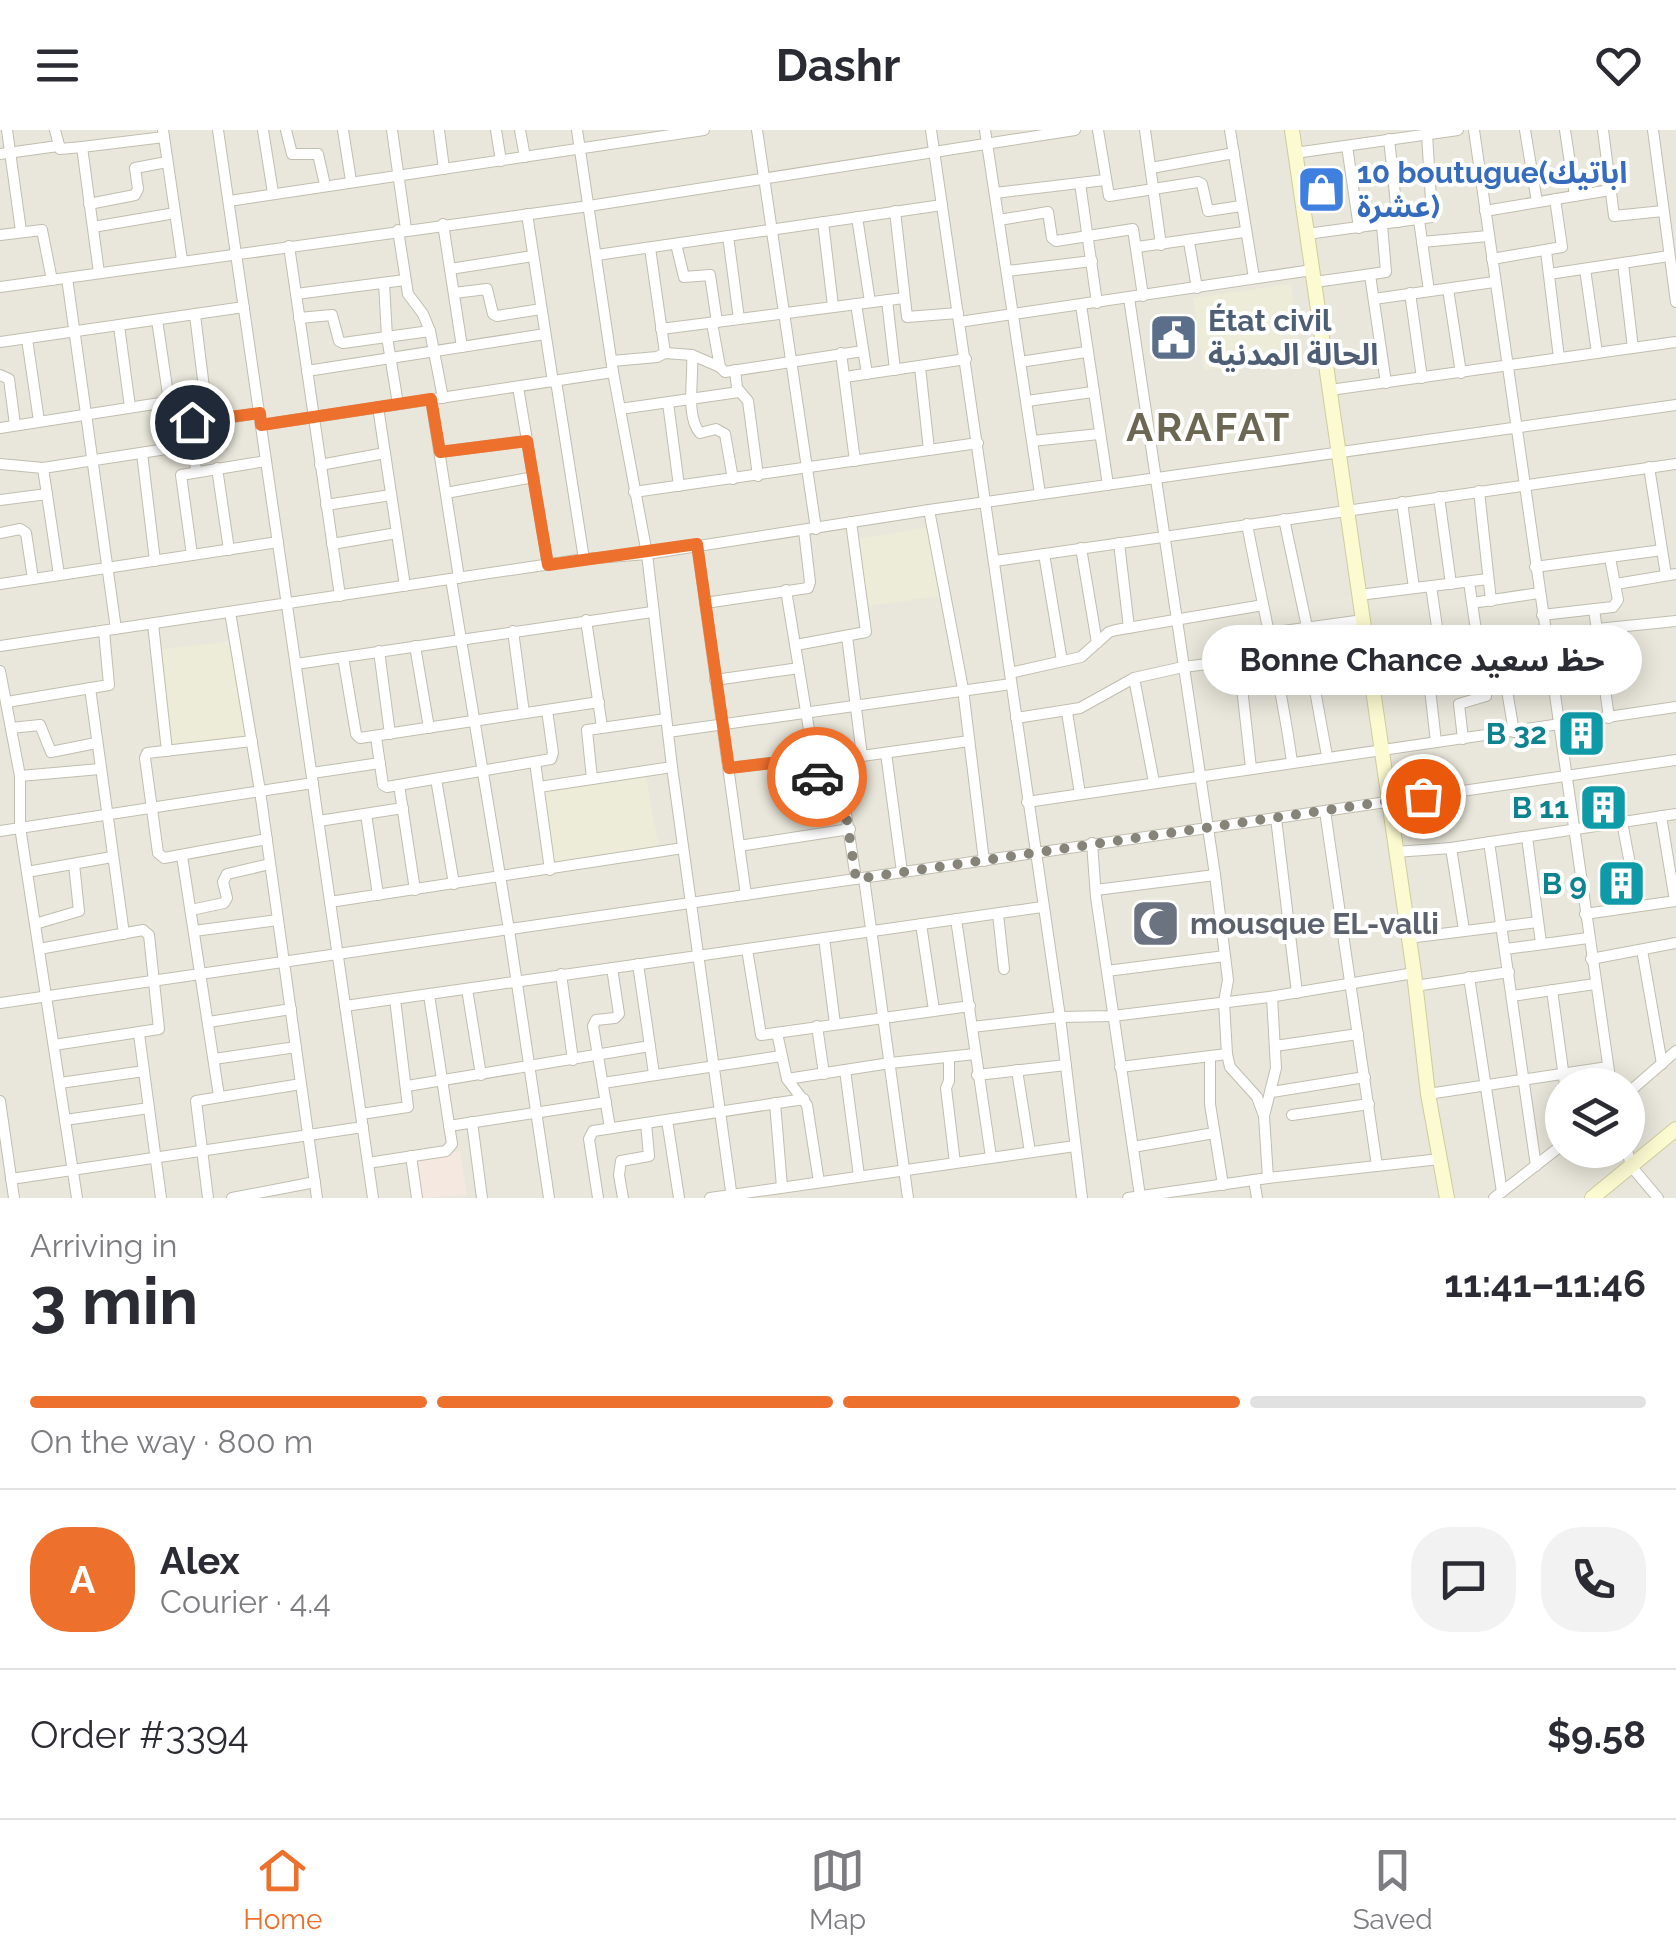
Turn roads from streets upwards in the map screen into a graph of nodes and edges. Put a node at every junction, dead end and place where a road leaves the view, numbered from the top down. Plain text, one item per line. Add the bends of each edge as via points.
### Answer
1 (7, 130) edge
2 (55, 130) edge
3 (218, 130) edge
4 (263, 130) edge
5 (286, 130) edge
6 (343, 130) edge
7 (392, 130) edge
8 (439, 130) edge
9 (496, 130) edge
10 (520, 130) edge
11 (577, 130) edge
12 (704, 130) edge
13 (757, 130) edge
14 (932, 130) edge
15 (1073, 130) edge
16 (1098, 130) edge
17 (1146, 130) edge
18 (1230, 130) edge
19 (1292, 130) edge
20 (1458, 130) edge
21 (1474, 130) edge
22 (1524, 130) edge
23 (1565, 130) edge
24 (1604, 130) edge
25 (1652, 130) edge
26 (672, 132) edge
27 (163, 134) edge
28 (1427, 134) junction
29 (635, 135) edge
30 (986, 136) edge
31 (1389, 140) junction
32 (58, 146) junction
33 (1347, 146) junction
34 (82, 147) junction
35 (580, 149) junction
36 (934, 150) junction
37 (1234, 152) junction
38 (5, 153) edge
39 (1296, 153) junction
40 (525, 157) junction
41 (501, 161) junction
42 (167, 162) junction
43 (1150, 168) junction
44 (444, 169) junction
45 (399, 175) junction
46 (13, 177) junction
47 (764, 178) junction
48 (0, 179) edge
49 (1104, 180) junction
50 (351, 181) junction
51 (1080, 183) junction
52 (1676, 184) edge
53 (325, 185) junction
54 (1660, 186) junction
55 (1154, 190) junction
56 (1610, 190) junction
57 (273, 192) junction
58 (995, 193) junction
59 (1575, 196) junction
60 (1554, 200) junction
61 (229, 201) junction
62 (1536, 202) junction
63 (90, 204) junction
64 (942, 205) junction
65 (589, 206) junction
66 (1241, 206) junction
67 (895, 211) junction
68 (1485, 211) junction
69 (1663, 211) junction
70 (174, 213) junction
71 (527, 214) junction
72 (857, 216) junction
73 (999, 220) junction
74 (1419, 220) junction
75 (823, 222) junction
76 (1398, 222) junction
77 (443, 224) junction
78 (1382, 225) junction
79 (92, 226) junction
80 (1359, 228) junction
81 (772, 229) junction
82 (402, 230) junction
83 (21, 231) junction
84 (1244, 232) junction
85 (1307, 234) junction
86 (1671, 234) edge
87 (0, 235) edge
88 (728, 236) junction
89 (1088, 236) junction
90 (1488, 236) junction
91 (1189, 242) junction
92 (1422, 242) junction
93 (676, 244) junction
94 (1161, 245) junction
95 (289, 246) junction
96 (1138, 247) junction
97 (650, 248) junction
98 (1546, 252) junction
99 (236, 253) junction
100 (597, 255) junction
101 (533, 256) junction
102 (1670, 256) junction
103 (1492, 259) junction
104 (182, 260) junction
105 (1092, 260) junction
106 (1624, 264) junction
107 (450, 269) junction
108 (1585, 269) junction
109 (1007, 270) junction
110 (99, 273) junction
111 (1370, 274) junction
112 (1549, 274) junction
113 (1314, 276) junction
114 (67, 278) junction
115 (1254, 278) junction
116 (52, 280) junction
117 (405, 280) junction
118 (1494, 282) junction
119 (384, 283) junction
120 (0, 287) edge
121 (1197, 288) junction
122 (1448, 290) junction
123 (1430, 291) junction
124 (454, 292) junction
125 (296, 294) junction
126 (1410, 294) junction
127 (1143, 296) junction
128 (904, 298) junction
129 (1128, 298) junction
130 (1374, 299) junction
131 (887, 300) junction
132 (870, 302) junction
133 (1676, 302) edge
134 (1097, 303) junction
135 (856, 304) junction
136 (1081, 305) junction
137 (833, 306) junction
138 (244, 307) junction
139 (542, 310) junction
140 (784, 313) junction
141 (1014, 314) junction
142 (195, 315) junction
143 (299, 318) junction
144 (959, 318) junction
145 (739, 319) junction
146 (157, 320) junction
147 (715, 322) junction
148 (119, 326) junction
149 (660, 329) junction
150 (430, 331) junction
151 (74, 332) junction
152 (545, 334) junction
153 (388, 337) junction
154 (27, 338) junction
155 (0, 342) edge
156 (1676, 342) edge
157 (462, 347) junction
158 (1633, 348) junction
159 (436, 351) junction
160 (863, 351) junction
161 (1086, 352) junction
162 (665, 353) junction
163 (841, 353) junction
164 (1597, 353) junction
165 (692, 355) junction
166 (390, 358) junction
167 (1558, 358) junction
168 (966, 359) junction
169 (790, 361) junction
170 (1020, 362) junction
171 (1506, 366) junction
172 (612, 367) junction
173 (720, 367) junction
174 (920, 367) junction
175 (735, 370) junction
176 (896, 370) junction
177 (307, 371) junction
178 (1461, 372) junction
179 (867, 374) junction
180 (0, 376) edge
181 (845, 376) junction
182 (1422, 378) junction
183 (554, 382) junction
184 (1386, 384) junction
185 (518, 387) junction
186 (1330, 390) junction
187 (738, 392) junction
188 (1093, 392) junction
189 (205, 396) junction
190 (437, 398) junction
191 (691, 400) junction
192 (1027, 401) junction
193 (170, 402) junction
194 (668, 403) junction
195 (398, 404) junction
196 (1676, 405) edge
197 (130, 407) junction
198 (378, 407) junction
199 (620, 409) junction
200 (85, 414) junction
201 (313, 417) junction
202 (260, 419) junction
203 (208, 420) junction
204 (39, 422) junction
205 (16, 425) junction
206 (1515, 427) junction
207 (0, 428) edge
208 (1098, 434) junction
209 (527, 441) junction
210 (1032, 441) junction
211 (978, 443) junction
212 (192, 446) junction
213 (929, 450) junction
214 (440, 452) junction
215 (1339, 452) junction
216 (142, 453) junction
217 (385, 453) junction
218 (92, 460) junction
219 (855, 460) junction
220 (266, 461) junction
221 (0, 464) edge
222 (320, 464) junction
223 (1676, 464) edge
224 (43, 468) junction
225 (217, 468) junction
226 (1650, 468) junction
227 (806, 469) junction
228 (196, 470) junction
229 (758, 476) junction
230 (534, 477) junction
231 (1155, 478) junction
232 (733, 479) junction
233 (1108, 485) junction
234 (1524, 485) junction
235 (678, 486) junction
236 (634, 492) junction
237 (1478, 492) junction
238 (446, 493) junction
239 (47, 494) junction
240 (1040, 494) junction
241 (391, 495) junction
242 (1439, 497) junction
243 (0, 500) edge
244 (987, 502) junction
245 (1402, 502) junction
246 (326, 506) junction
247 (929, 510) junction
248 (1348, 510) junction
249 (1284, 519) junction
250 (851, 522) junction
251 (1247, 524) junction
252 (810, 530) junction
253 (0, 533) edge
254 (397, 533) junction
255 (1164, 536) junction
256 (278, 542) junction
257 (1119, 543) junction
258 (332, 544) junction
259 (697, 544) junction
260 (1082, 548) junction
261 (229, 550) junction
262 (1662, 550) junction
263 (647, 554) junction
264 (1044, 554) junction
265 (192, 555) junction
266 (1610, 558) junction
267 (584, 559) junction
268 (155, 561) junction
269 (995, 561) junction
270 (548, 565) junction
271 (107, 568) junction
272 (1535, 568) junction
273 (1671, 574) edge
274 (59, 575) junction
275 (33, 579) junction
276 (455, 579) junction
277 (1488, 579) junction
278 (1469, 582) junction
279 (0, 584) edge
280 (1451, 584) junction
281 (1616, 584) junction
282 (405, 586) junction
283 (1431, 586) junction
284 (1414, 588) junction
285 (786, 590) junction
286 (1539, 593) junction
287 (1359, 595) junction
288 (340, 596) junction
289 (1491, 601) junction
290 (705, 603) junction
291 (1472, 603) junction
292 (287, 604) junction
293 (1262, 606) junction
294 (1594, 609) junction
295 (230, 612) junction
296 (652, 612) junction
297 (1542, 614) junction
298 (586, 620) junction
299 (1364, 620) junction
300 (1176, 621) junction
301 (1676, 622) edge
302 (153, 624) junction
303 (1306, 627) junction
304 (1130, 628) junction
305 (1597, 629) junction
306 (110, 630) junction
307 (513, 631) junction
308 (1268, 633) junction
309 (846, 636) junction
310 (1424, 636) junction
311 (460, 639) junction
312 (1366, 642) junction
313 (1096, 643) junction
314 (1546, 643) junction
315 (0, 646) edge
316 (415, 646) junction
317 (796, 646) junction
318 (1500, 649) junction
319 (1479, 651) junction
320 (379, 652) junction
321 (1274, 656) junction
322 (343, 657) junction
323 (1426, 660) junction
324 (1062, 661) junction
325 (1238, 661) junction
326 (296, 664) junction
327 (1183, 666) junction
328 (1370, 666) junction
329 (799, 668) junction
330 (0, 671) edge
331 (1312, 674) junction
332 (1280, 677) junction
333 (1010, 678) junction
334 (1134, 678) junction
335 (715, 680) junction
336 (90, 688) junction
337 (963, 689) junction
338 (7, 702) junction
339 (599, 702) junction
340 (854, 706) junction
341 (1676, 707) edge
342 (548, 710) junction
343 (804, 712) junction
344 (1067, 712) junction
345 (524, 713) junction
346 (1016, 718) junction
347 (1609, 718) junction
348 (666, 719) junction
349 (473, 721) junction
350 (721, 724) junction
351 (1558, 726) junction
352 (602, 727) junction
353 (11, 728) junction
354 (428, 728) junction
355 (668, 732) junction
356 (1514, 732) junction
357 (390, 734) junction
358 (376, 736) junction
359 (1463, 739) junction
360 (252, 741) junction
361 (96, 742) junction
362 (969, 742) junction
363 (1436, 742) junction
364 (1380, 748) junction
365 (167, 750) junction
366 (886, 753) junction
367 (1326, 756) junction
368 (814, 758) junction
369 (1676, 760) edge
370 (535, 762) junction
371 (1292, 762) junction
372 (380, 763) junction
373 (672, 766) junction
374 (729, 768) junction
375 (1251, 768) junction
376 (100, 769) junction
377 (482, 771) junction
378 (20, 776) junction
379 (1200, 776) junction
380 (1565, 776) junction
381 (312, 778) junction
382 (436, 779) junction
383 (592, 779) junction
384 (1154, 782) junction
385 (399, 785) junction
386 (539, 787) junction
387 (260, 791) junction
388 (1080, 794) junction
389 (1027, 802) junction
390 (1388, 802) junction
391 (153, 807) junction
392 (403, 808) junction
393 (1324, 811) junction
394 (105, 814) junction
395 (366, 814) junction
396 (1676, 814) edge
397 (1660, 816) junction
398 (1276, 818) junction
399 (318, 821) junction
400 (1622, 822) junction
401 (20, 828) junction
402 (1207, 828) junction
403 (850, 829) junction
404 (1573, 830) junction
405 (0, 831) edge
406 (1526, 836) junction
407 (267, 838) junction
408 (1488, 842) junction
409 (1092, 843) junction
410 (739, 846) junction
411 (684, 848) junction
412 (1451, 848) junction
413 (1395, 852) junction
414 (1034, 853) junction
415 (182, 856) junction
416 (112, 857) junction
417 (984, 860) junction
418 (74, 864) junction
419 (270, 864) junction
420 (550, 870) junction
421 (27, 872) junction
422 (902, 872) junction
423 (1215, 875) junction
424 (500, 878) junction
425 (860, 878) junction
426 (454, 884) junction
427 (415, 890) junction
428 (1096, 890) junction
429 (746, 894) junction
430 (378, 896) junction
431 (1676, 901) edge
432 (330, 902) junction
433 (691, 903) junction
434 (1638, 906) junction
435 (1042, 907) junction
436 (191, 910) junction
437 (998, 914) junction
438 (1585, 914) junction
439 (278, 920) junction
440 (956, 920) junction
441 (1538, 922) junction
442 (35, 924) junction
443 (922, 924) junction
444 (1502, 926) junction
445 (509, 930) junction
446 (1464, 930) junction
447 (194, 932) junction
448 (872, 932) junction
449 (124, 934) junction
450 (824, 938) junction
451 (1408, 938) junction
452 (1588, 938) junction
453 (1541, 943) junction
454 (1676, 943) edge
455 (39, 949) junction
456 (1506, 949) junction
457 (748, 950) junction
458 (1642, 950) junction
459 (338, 955) junction
460 (698, 955) junction
461 (1225, 956) junction
462 (1592, 959) junction
463 (284, 962) junction
464 (638, 964) junction
465 (612, 968) junction
466 (1004, 969) dead end
467 (1107, 971) junction
468 (1509, 972) junction
469 (202, 974) junction
470 (561, 974) junction
471 (1469, 977) junction
472 (1414, 980) junction
473 (154, 982) junction
474 (517, 982) junction
475 (1350, 984) junction
476 (1595, 984) junction
477 (467, 989) junction
478 (1552, 990) junction
479 (1297, 993) junction
480 (429, 995) junction
481 (46, 996) junction
482 (1512, 996) junction
483 (1272, 997) junction
484 (396, 999) junction
485 (1224, 1002) junction
486 (0, 1004) edge
487 (346, 1006) junction
488 (970, 1006) junction
489 (291, 1009) junction
490 (934, 1010) junction
491 (883, 1016) junction
492 (1113, 1016) junction
493 (1060, 1017) junction
494 (209, 1022) junction
495 (835, 1024) junction
496 (817, 1026) junction
497 (972, 1027) junction
498 (777, 1032) junction
499 (139, 1034) junction
500 (1358, 1034) junction
501 (54, 1045) junction
502 (650, 1046) junction
503 (1275, 1046) junction
504 (296, 1047) junction
505 (1676, 1052) edge
506 (976, 1054) junction
507 (597, 1056) junction
508 (782, 1056) junction
509 (949, 1056) junction
510 (1210, 1057) junction
511 (214, 1060) junction
512 (573, 1060) junction
513 (1229, 1060) junction
514 (890, 1063) junction
515 (1662, 1064) junction
516 (1066, 1065) junction
517 (714, 1066) junction
518 (530, 1067) junction
519 (1120, 1067) junction
520 (1608, 1067) joint
521 (1563, 1068) edge
522 (1604, 1068) edge
523 (845, 1070) junction
524 (1017, 1070) junction
525 (144, 1071) junction
526 (654, 1074) junction
527 (824, 1074) junction
528 (481, 1075) junction
529 (977, 1075) junction
530 (1365, 1078) junction
531 (1645, 1078) edge
532 (788, 1079) junction
533 (1523, 1079) junction
534 (1545, 1079) edge
535 (443, 1080) junction
536 (60, 1083) junction
537 (603, 1083) junction
538 (301, 1084) junction
539 (1209, 1084) junction
540 (1486, 1085) junction
541 (406, 1086) junction
542 (1272, 1092) junction
543 (1428, 1094) junction
544 (219, 1096) junction
545 (804, 1099) junction
546 (0, 1101) edge
547 (606, 1102) junction
548 (775, 1103) junction
549 (1368, 1104) junction
550 (149, 1108) junction
551 (536, 1112) junction
552 (719, 1112) junction
553 (1292, 1115) dead end
554 (1264, 1116) junction
555 (66, 1120) junction
556 (667, 1120) junction
557 (362, 1121) junction
558 (472, 1122) junction
559 (646, 1123) junction
560 (449, 1126) junction
561 (610, 1128) junction
562 (1676, 1130) edge
563 (1214, 1133) junction
564 (308, 1134) junction
565 (1076, 1146) junction
566 (1133, 1147) junction
567 (1645, 1148) edge
568 (202, 1149) junction
569 (1030, 1152) junction
570 (411, 1156) junction
571 (155, 1158) junction
572 (991, 1158) junction
573 (1440, 1159) junction
574 (1545, 1159) edge
575 (955, 1162) junction
576 (368, 1163) junction
577 (1377, 1166) junction
578 (1536, 1166) junction
579 (1620, 1168) edge
580 (1636, 1168) edge
581 (73, 1170) junction
582 (904, 1170) junction
583 (7, 1172) edge
584 (860, 1176) junction
585 (1268, 1178) junction
586 (1254, 1180) junction
587 (315, 1182) junction
588 (818, 1182) junction
589 (1223, 1185) junction
590 (782, 1188) junction
591 (1498, 1195) edge
592 (732, 1196) edge
593 (1134, 1197) edge
594 (14, 1198) edge
595 (77, 1198) edge
596 (160, 1198) edge
597 (208, 1198) edge
598 (234, 1198) edge
599 (318, 1198) edge
600 (373, 1198) edge
601 (417, 1198) edge
602 (482, 1198) edge
603 (548, 1198) edge
604 (598, 1198) edge
605 (623, 1198) edge
606 (679, 1198) edge
607 (710, 1198) edge
608 (908, 1198) edge
609 (1082, 1198) edge
610 (1257, 1198) edge
611 (1447, 1198) edge
612 (1592, 1198) edge
613 (1658, 1198) edge

1 - 38 street
2 - 32 street
3 - 61 street
4 - 57 street
5 - 53 street via 292,154 318,154
6 - 50 street
7 - 45 street
8 - 44 street
9 - 41 street
10 - 40 street
11 - 35 street
12 - 26 street
13 - 47 street
14 - 36 street
15 - 30 street
16 - 49 street
17 - 43 street
18 - 37 street
19 - 39 street
20 - 28 street
21 - 68 street
22 - 62 street
23 - 59 street
24 - 56 street
25 - 54 street
26 - 29 street
27 - 34 street
27 - 42 street
28 - 31 street
28 - 74 street via 1432,216
29 - 35 street
30 - 36 street
30 - 58 street
31 - 33 street
31 - 76 street
32 - 34 street
32 - 38 street
33 - 39 street
33 - 80 street
34 - 63 street
35 - 40 street
35 - 65 street
36 - 47 street
36 - 64 street
37 - 43 street
37 - 66 street
38 - 46 street
39 - 85 street
40 - 41 street
41 - 44 street
42 - 63 street via 136,168 135,195
42 - 70 street
43 - 55 street
44 - 45 street
45 - 50 street
45 - 82 street
46 - 48 street
46 - 83 street
47 - 65 street
47 - 81 street
49 - 51 street
49 - 55 street via 1108,196
50 - 53 street
51 - 58 street
51 - 89 street
52 - 54 street
53 - 57 street
54 - 69 street
55 - 66 street via 1198,182 1207,210
55 - 94 street
56 - 59 street
56 - 69 street via 1615,217
57 - 61 street
58 - 73 street
59 - 60 street
60 - 62 street
60 - 98 street via 1562,247
61 - 99 street
62 - 68 street
63 - 79 street
64 - 67 street
64 - 144 street
65 - 71 street
65 - 100 street
66 - 84 street
67 - 72 street
67 - 128 street
68 - 90 street
69 - 86 street
70 - 79 street
70 - 104 street
71 - 77 street
71 - 101 street
72 - 75 street
72 - 132 street
73 - 89 street via 1048,212 1054,240
73 - 109 street
74 - 76 street
74 - 92 street
75 - 81 street
75 - 137 street
76 - 78 street
77 - 82 street
77 - 107 street
78 - 80 street
78 - 111 street via 1387,271
79 - 110 street
80 - 85 street
81 - 88 street
81 - 140 street
82 - 95 street
82 - 117 street
83 - 87 street
83 - 116 street via 45,234
84 - 91 street
84 - 115 street
85 - 113 street
86 - 102 street
88 - 93 street
88 - 145 street
89 - 96 street via 1132,228
89 - 105 street
90 - 92 street
90 - 103 street
91 - 94 street
91 - 121 street
92 - 123 street
93 - 97 street
93 - 147 street via 684,277 710,275
94 - 96 street
95 - 99 street
95 - 125 street
96 - 127 street
97 - 100 street
97 - 149 street
98 - 103 street
98 - 112 street
99 - 104 street
99 - 138 street
100 - 172 street
101 - 107 street
101 - 139 street
102 - 106 street
102 - 133 street
103 - 118 street
104 - 110 street
105 - 109 street
105 - 134 street
106 - 108 street
106 - 158 street
107 - 124 street
108 - 112 street
108 - 164 street
109 - 141 street
110 - 114 street
111 - 113 street
111 - 130 street
112 - 167 street
113 - 115 street
113 - 186 street
114 - 116 street
114 - 151 street
115 - 121 street
116 - 120 street
117 - 119 street
117 - 150 street
118 - 122 street
118 - 171 street
119 - 125 street
119 - 153 street
121 - 127 street
122 - 123 street
122 - 178 street
123 - 126 street
124 - 139 street via 487,289 497,316
124 - 157 street
125 - 143 street
126 - 130 street
126 - 182 street
127 - 129 street
128 - 131 street
128 - 144 street via 909,319
129 - 134 street
129 - 231 street
130 - 184 street
131 - 132 street
131 - 176 street
132 - 135 street
134 - 136 street
135 - 137 street
135 - 160 street
136 - 141 street
136 - 161 street
137 - 140 street
138 - 142 street
138 - 202 street
139 - 152 street
140 - 145 street
140 - 169 street
141 - 144 street
141 - 170 street
142 - 146 street
142 - 189 street
143 - 153 street via 332,315 339,342
143 - 177 street
144 - 168 street
145 - 147 street
146 - 148 street
146 - 193 street
147 - 149 street
147 - 173 street
148 - 151 street
148 - 197 street
149 - 162 street
150 - 153 street
150 - 159 street
151 - 154 street
151 - 200 street
152 - 157 street
152 - 183 street
153 - 166 street
154 - 155 street
154 - 204 street
156 - 158 street
157 - 159 street
158 - 164 street
159 - 166 street
159 - 190 street
160 - 163 street
160 - 179 street
161 - 170 street
161 - 188 street
162 - 165 street
162 - 172 street
163 - 169 street
163 - 181 street
164 - 167 street
165 - 173 street
165 - 191 street
166 - 177 street
166 - 195 street
167 - 171 street
168 - 174 street
168 - 211 street
169 - 175 street
169 - 227 street
170 - 192 street
171 - 178 street
171 - 206 street
172 - 183 street
172 - 199 street
173 - 175 street
174 - 176 street
174 - 213 street
175 - 187 street
176 - 179 street
177 - 201 street
178 - 182 street
179 - 181 street
180 - 205 street via 9,379
181 - 219 street
182 - 184 street
183 - 185 street
183 - 267 street
184 - 186 street
185 - 190 street
185 - 209 street
186 - 215 street
187 - 191 street
187 - 229 street via 748,401
188 - 192 street
188 - 208 street
189 - 193 street
189 - 203 street
190 - 195 street
190 - 214 street
191 - 194 street
191 - 232 street via 697,432 724,434
192 - 210 street
193 - 197 street
194 - 199 street
194 - 235 street
195 - 198 street
196 - 206 street
197 - 200 street
198 - 201 street
198 - 217 street
199 - 236 street
200 - 204 street
200 - 218 street
201 - 202 street
201 - 222 street
202 - 203 street
202 - 220 street
203 - 212 street via 189,425
204 - 205 street
205 - 207 street
206 - 215 street
206 - 234 street
208 - 210 street
208 - 233 street
209 - 214 street
209 - 230 street
210 - 240 street
211 - 213 street
211 - 244 street
212 - 216 street
212 - 228 street
213 - 219 street
214 - 238 street
215 - 231 street
215 - 248 street
216 - 218 street
216 - 268 street
217 - 222 street
217 - 241 street
218 - 224 street
218 - 271 street
219 - 227 street
220 - 225 street
220 - 256 street
221 - 224 street
222 - 246 street
223 - 226 street
224 - 239 street
225 - 228 street
225 - 261 street
226 - 234 street
226 - 262 street
227 - 229 street
227 - 252 street
228 - 265 street via 181,478
229 - 232 street
230 - 238 street
230 - 270 street
231 - 233 street
231 - 255 street
232 - 235 street
233 - 240 street
234 - 237 street
234 - 272 street
235 - 236 street
236 - 263 street
237 - 242 street
237 - 277 street
238 - 276 street
239 - 243 street
239 - 274 street
240 - 244 street
241 - 246 street
241 - 254 street
242 - 245 street
242 - 280 street
244 - 247 street
244 - 269 street
245 - 248 street
245 - 284 street
246 - 258 street
247 - 250 street
247 - 337 street
248 - 249 street
248 - 287 street
249 - 251 street
249 - 303 street
250 - 252 street
250 - 309 street via 866,630
251 - 255 street
251 - 293 street
252 - 259 street
252 - 285 street via 810,586
253 - 275 street via 26,533
254 - 258 street
254 - 282 street
255 - 257 street
255 - 300 street
256 - 261 street
256 - 292 street
257 - 260 street
257 - 304 street
258 - 288 street
259 - 263 street
259 - 290 street
260 - 264 street
260 - 313 street
261 - 265 street
262 - 266 street
262 - 273 street
263 - 267 street
263 - 296 street
264 - 269 street
264 - 324 street
265 - 268 street
266 - 272 street
266 - 281 street
267 - 270 street
268 - 271 street
269 - 333 street
270 - 276 street
271 - 274 street
271 - 306 street
272 - 286 street
273 - 281 street
274 - 275 street
275 - 279 street
276 - 282 street
276 - 311 street
277 - 278 street
277 - 289 street
278 - 280 street
278 - 291 street
280 - 283 street
281 - 294 street via 1616,604
282 - 288 street
283 - 284 street
283 - 310 street via 1439,630
284 - 287 street
285 - 290 street
285 - 317 street
286 - 289 street
286 - 297 street
287 - 299 street
288 - 292 street
289 - 291 street
290 - 335 street
291 - 319 street
292 - 295 street
292 - 326 street
293 - 300 street
293 - 308 street
294 - 297 street
294 - 305 street
295 - 302 street
295 - 360 street
296 - 298 street
296 - 348 street
297 - 314 street
298 - 307 street
298 - 339 street
299 - 303 street
299 - 312 street
300 - 304 street
300 - 327 street
301 - 305 street
302 - 306 street
302 - 365 street
303 - 308 street
304 - 313 street via 1108,632
305 - 347 street
306 - 315 street
306 - 336 street via 110,683
307 - 311 street
307 - 345 street
308 - 321 street
309 - 317 street
309 - 340 street
310 - 312 street
310 - 323 street
311 - 316 street
311 - 349 street
312 - 328 street
313 - 324 street
314 - 318 street
314 - 351 street
316 - 320 street
316 - 354 street
317 - 329 street
318 - 319 street
318 - 356 street
319 - 323 street
319 - 359 street via 1486,696 1460,704
320 - 322 street
320 - 357 street
321 - 325 street
321 - 332 street
322 - 326 street
322 - 358 street via 356,734
323 - 363 street
324 - 333 street
325 - 327 street
325 - 375 street
326 - 381 street
327 - 334 street
327 - 379 street
328 - 331 street
328 - 364 street
329 - 335 street
329 - 343 street
330 - 338 street
331 - 332 street
331 - 367 street
332 - 371 street
333 - 337 street
333 - 346 street
334 - 344 street
334 - 384 street
335 - 350 street
336 - 338 street
336 - 361 street
337 - 340 street
337 - 362 street
338 - 353 street
339 - 342 street
339 - 352 street
340 - 343 street
340 - 366 street via 862,756
341 - 347 street
342 - 345 street
342 - 370 street via 553,757
343 - 350 street
343 - 368 street
344 - 346 street
344 - 388 street
345 - 349 street
346 - 389 street
347 - 351 street
348 - 352 street
348 - 355 street
349 - 354 street
349 - 377 street
350 - 355 street
350 - 374 street
351 - 356 street
351 - 380 street
352 - 383 street via 586,732
353 - 361 street via 40,725 51,752
353 - 378 street
354 - 357 street
355 - 373 street
356 - 359 street
357 - 358 street
358 - 372 street
359 - 363 street
360 - 365 street
360 - 387 street
361 - 376 street
362 - 366 street
362 - 417 street
363 - 364 street
364 - 367 street
364 - 390 street
365 - 391 street via 146,755
366 - 422 street
367 - 371 street
368 - 374 street
368 - 403 street via 824,793 842,808
369 - 380 street
370 - 377 street
370 - 386 street
371 - 375 street
372 - 381 street
372 - 385 street via 383,785
373 - 383 street
373 - 411 street
374 - 410 street
375 - 379 street
376 - 378 street
376 - 394 street
377 - 382 street
377 - 424 street
378 - 401 street
379 - 384 street
379 - 402 street
380 - 390 street
380 - 404 street
381 - 387 street
381 - 399 street
382 - 385 street
382 - 426 street
383 - 386 street
384 - 388 street
385 - 392 street
386 - 420 street
387 - 391 street
387 - 407 street
388 - 389 street
389 - 414 street
390 - 393 street
390 - 413 street
391 - 394 street
391 - 415 street via 160,857
392 - 395 street
392 - 427 street
393 - 398 street
393 - 475 street
394 - 401 street
394 - 416 street
395 - 399 street
395 - 430 street
396 - 397 street
397 - 400 street
397 - 431 street
398 - 402 street
398 - 479 street
399 - 432 street
400 - 404 street
400 - 434 street
401 - 405 street
401 - 421 street
402 - 409 street
402 - 423 street
403 - 410 street
403 - 425 street
404 - 406 street
404 - 438 street
406 - 408 street
406 - 441 street
407 - 415 street
407 - 419 street
408 - 412 street
408 - 444 street
409 - 414 street
409 - 428 street
410 - 429 street
411 - 420 street
411 - 433 street
412 - 413 street
412 - 446 street
413 - 451 street
414 - 417 street
414 - 435 street
415 - 436 street
416 - 418 street
416 - 449 street
417 - 422 street
418 - 421 street
418 - 442 street via 79,912
419 - 436 street via 227,874 224,902
419 - 439 street
420 - 424 street
421 - 442 street
422 - 425 street
423 - 428 street
423 - 461 street
424 - 426 street
424 - 445 street
425 - 429 street
425 - 448 street
426 - 427 street
427 - 430 street
428 - 467 street
429 - 433 street
430 - 432 street
431 - 434 street
432 - 459 street
433 - 445 street
433 - 460 street
434 - 438 street
435 - 437 street
435 - 493 street
436 - 447 street
437 - 440 street
437 - 466 street
438 - 452 street
439 - 447 street
439 - 463 street
440 - 443 street
440 - 488 street
441 - 444 street
441 - 453 street
442 - 455 street
443 - 448 street
443 - 490 street
444 - 446 street
444 - 456 street
445 - 459 street
445 - 474 street
446 - 451 street
447 - 469 street
448 - 450 street
448 - 491 street
449 - 455 street
449 - 473 street via 147,932
450 - 457 street
450 - 495 street
451 - 472 street
452 - 453 street
452 - 462 street
453 - 456 street
454 - 458 street
455 - 481 street
456 - 468 street
457 - 460 street
457 - 498 street via 760,1034
458 - 462 street
458 - 515 street
459 - 463 street
459 - 487 street
460 - 464 street
460 - 517 street
461 - 467 street
461 - 485 street
462 - 476 street
463 - 469 street
463 - 489 street
464 - 465 street
464 - 502 street
465 - 470 street
465 - 507 street via 619,1014 596,1020
467 - 492 street
468 - 471 street
468 - 482 street
469 - 473 street
469 - 494 street
470 - 474 street
470 - 512 street
471 - 472 street
471 - 540 street
472 - 475 street
472 - 543 street
473 - 481 street
473 - 499 street via 159,1029
474 - 477 street
474 - 518 street
475 - 479 street
475 - 500 street
476 - 478 street
476 - 520 street
477 - 480 street
477 - 528 street
478 - 482 street
478 - 521 street
479 - 483 street
480 - 484 street
480 - 535 street
481 - 486 street
481 - 501 street
482 - 533 street
483 - 485 street
483 - 503 street
484 - 487 street
484 - 541 street
485 - 492 street
485 - 513 street
487 - 557 street
488 - 490 street
488 - 497 street
489 - 494 street
489 - 504 street
490 - 491 street
491 - 495 street
491 - 514 street
492 - 493 street
492 - 519 street
493 - 497 street
493 - 516 street
494 - 511 street
495 - 496 street
496 - 498 street
496 - 527 street
497 - 506 street
498 - 508 street
499 - 501 street
499 - 525 street
500 - 503 street
500 - 530 street
501 - 536 street
502 - 507 street
502 - 526 street
503 - 542 street
504 - 511 street
504 - 538 street
505 - 515 street
506 - 509 street
506 - 529 street
507 - 512 street
507 - 537 street
508 - 517 street
508 - 532 street
509 - 514 street
509 - 575 street
510 - 513 street
510 - 519 street
510 - 539 street
511 - 544 street
512 - 518 street
513 - 539 street
513 - 554 street
514 - 523 street
514 - 582 street
515 - 531 street
516 - 524 street
516 - 565 street
517 - 526 street
517 - 552 street
518 - 528 street
518 - 551 street
519 - 566 street
520 - 522 street
523 - 527 street
523 - 584 street
524 - 529 street
524 - 569 street
525 - 536 street
525 - 550 street
526 - 537 street
527 - 532 street
528 - 535 street
529 - 572 street
530 - 542 street
530 - 549 street
532 - 545 street
533 - 534 street
533 - 540 street
533 - 578 street
535 - 541 street
535 - 560 street
536 - 555 street
537 - 547 street
538 - 544 street
538 - 564 street
539 - 563 street
540 - 543 street
540 - 591 street
541 - 557 street via 405,1109
542 - 554 street
543 - 573 street
544 - 568 street via 196,1101
545 - 548 street
545 - 588 street
546 - 583 street
547 - 551 street
547 - 561 street
548 - 552 street
548 - 590 street
549 - 553 street
549 - 577 street
550 - 555 street
550 - 571 street
551 - 558 street
551 - 603 street
552 - 556 street
552 - 592 street
554 - 585 street
555 - 581 street
556 - 559 street
556 - 606 street
557 - 564 street
557 - 576 street
558 - 560 street
558 - 602 street
559 - 561 street
559 - 605 street via 648,1156 621,1161
560 - 570 street via 450,1148
561 - 604 street via 590,1134
562 - 567 street
563 - 566 street
563 - 589 street
564 - 568 street
564 - 587 street
565 - 569 street
565 - 609 street
566 - 593 street
568 - 571 street
568 - 597 street
569 - 572 street
570 - 576 street
570 - 601 street
571 - 581 street
571 - 596 street
572 - 575 street
573 - 577 street
573 - 611 street
574 - 578 street
575 - 582 street
576 - 600 street
577 - 585 street
578 - 591 street
579 - 612 street
580 - 613 street
581 - 583 street
581 - 595 street
582 - 584 street
582 - 608 street
583 - 594 street
584 - 588 street
585 - 586 street
586 - 589 street
586 - 610 street
587 - 598 street
587 - 599 street
588 - 590 street
589 - 593 street
590 - 592 street
592 - 607 street

